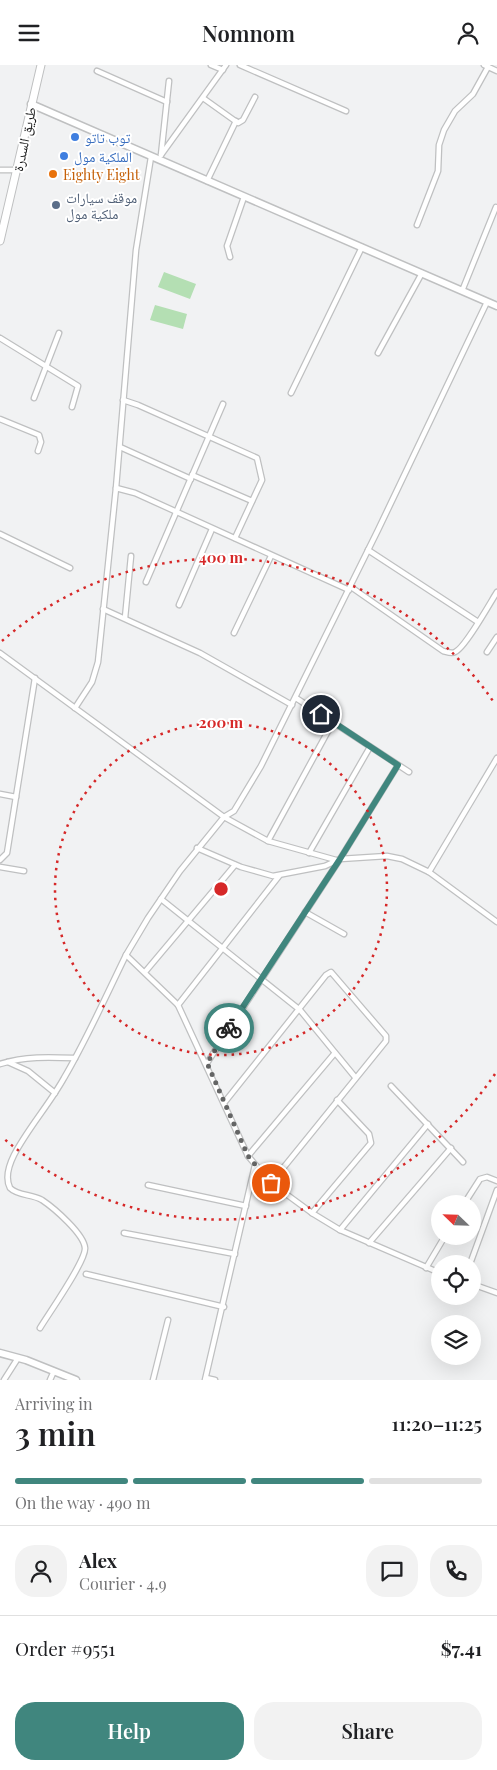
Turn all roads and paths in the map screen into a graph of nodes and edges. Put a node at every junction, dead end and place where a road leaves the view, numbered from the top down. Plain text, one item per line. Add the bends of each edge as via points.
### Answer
1 (41, 65) edge
2 (211, 65) edge
3 (226, 65) edge
4 (240, 65) edge
5 (489, 66) edge
6 (223, 70) junction
7 (97, 71) dead end
8 (497, 71) edge
9 (169, 81) dead end
10 (255, 97) dead end
11 (203, 98) junction
12 (167, 102) junction
13 (31, 104) junction
14 (346, 111) dead end
15 (236, 121) junction
16 (151, 157) junction
17 (161, 158) junction
18 (0, 170) edge
19 (17, 170) junction
20 (207, 181) junction
21 (244, 197) junction
22 (496, 207) edge
23 (417, 225) dead end
24 (0, 241) edge
25 (362, 247) junction
26 (230, 257) dead end
27 (422, 273) junction
28 (462, 291) junction
29 (487, 302) junction
30 (497, 306) edge
31 (59, 333) dead end
32 (0, 338) edge
33 (378, 353) dead end
34 (45, 366) junction
35 (291, 393) dead end
36 (34, 398) dead end
37 (123, 400) junction
38 (224, 404) dead end
39 (72, 407) dead end
40 (0, 419) edge
41 (209, 437) junction
42 (120, 447) junction
43 (38, 451) dead end
44 (192, 477) junction
45 (116, 488) junction
46 (252, 501) junction
47 (176, 513) junction
48 (212, 529) junction
49 (0, 534) edge
50 (235, 539) junction
51 (368, 550) junction
52 (131, 556) dead end
53 (270, 556) junction
54 (70, 568) dead end
55 (146, 583) dead end
56 (350, 588) junction
57 (497, 592) edge
58 (180, 605) dead end
59 (103, 609) junction
60 (125, 618) junction
61 (478, 622) junction
62 (234, 633) dead end
63 (497, 638) edge
64 (487, 652) dead end
65 (0, 654) edge
66 (35, 678) junction
67 (296, 698) junction
68 (292, 705) junction
69 (75, 708) junction
70 (334, 722) junction
71 (370, 747) junction
72 (497, 757) edge
73 (398, 765) junction
74 (408, 772) dead end
75 (0, 794) edge
76 (16, 797) junction
77 (224, 817) junction
78 (268, 841) junction
79 (198, 848) junction
80 (309, 853) junction
81 (338, 859) junction
82 (0, 860) edge
83 (235, 865) junction
84 (0, 867) edge
85 (24, 871) dead end
86 (429, 872) junction
87 (279, 876) junction
88 (161, 899) junction
89 (305, 912) junction
90 (188, 920) junction
91 (497, 922) edge
92 (344, 934) dead end
93 (224, 948) junction
94 (126, 955) junction
95 (145, 971) junction
96 (261, 979) junction
97 (178, 1005) junction
98 (300, 1009) junction
99 (334, 1054) junction
100 (75, 1058) junction
101 (6, 1061) junction
102 (207, 1063) junction
103 (0, 1064) edge
104 (355, 1077) junction
105 (392, 1087) dead end
106 (54, 1093) junction
107 (337, 1100) junction
108 (224, 1103) junction
109 (428, 1124) junction
110 (451, 1148) junction
111 (248, 1156) junction
112 (463, 1161) dead end
113 (255, 1165) junction
114 (497, 1181) edge
115 (271, 1183) junction
116 (148, 1185) dead end
117 (497, 1190) edge
118 (470, 1195) edge
119 (246, 1206) junction
120 (312, 1213) junction
121 (340, 1231) junction
122 (124, 1233) dead end
123 (369, 1243) junction
124 (440, 1245) edge
125 (235, 1254) junction
126 (473, 1255) edge
127 (426, 1268) junction
128 (431, 1270) edge
129 (86, 1274) dead end
130 (481, 1287) edge
131 (497, 1293) edge
132 (224, 1307) junction
133 (168, 1320) dead end
134 (40, 1328) dead end
135 (0, 1353) edge
136 (18, 1358) junction
137 (54, 1371) junction
138 (205, 1379) edge
139 (4, 1380) edge
140 (50, 1380) edge
141 (76, 1380) edge
142 (153, 1380) edge
143 (215, 1380) edge

1 - 13 main road, طريق السدرة
2 - 6 street
3 - 6 street
4 - 14 street
5 - 8 street
5 - 23 street via 473,94 455,111 444,130 439,145 438,171
6 - 11 street
7 - 12 street
9 - 12 street
10 - 15 street via 241,122
11 - 15 street
11 - 17 street
12 - 17 street
13 - 16 street
13 - 19 main road, طريق السدرة
15 - 20 street
16 - 17 street
16 - 37 street via 136,250
17 - 20 street
18 - 19 street
19 - 24 main road, طريق السدرة
20 - 21 street
21 - 25 street
21 - 26 street via 227,246
22 - 28 street
25 - 27 street
25 - 35 street
27 - 28 street
27 - 33 street
28 - 29 street
29 - 30 street
29 - 51 street
31 - 34 street
32 - 34 street
34 - 36 street
34 - 39 street via 78,386
37 - 41 street
37 - 42 street
38 - 41 street
40 - 43 street via 39,435
41 - 44 street
41 - 46 street via 257,458 262,480
42 - 44 street
42 - 45 street
44 - 46 street
44 - 47 street
45 - 47 street via 135,493
45 - 59 street
46 - 50 street
47 - 48 street
47 - 55 street
48 - 50 street
48 - 58 street
49 - 54 street
50 - 53 street
51 - 56 street
51 - 61 street
52 - 60 street
53 - 56 street
53 - 62 street
56 - 61 street via 443,651 456,652 460,649
56 - 67 street
57 - 61 street
59 - 60 street
59 - 69 street via 96,672
60 - 68 street via 200,653
63 - 64 street
65 - 66 street
66 - 69 street
66 - 76 street
67 - 68 street
67 - 70 street
68 - 77 street via 240,802
69 - 77 street
70 - 71 street
70 - 78 street
71 - 73 street
71 - 80 street
72 - 86 street
73 - 74 street
73 - 81 street
75 - 76 street
76 - 82 street via 7,853
77 - 78 street
77 - 79 street
78 - 80 street
79 - 83 street
79 - 88 street
80 - 81 street
81 - 86 street via 387,856 407,860
81 - 87 street via 325,866
81 - 89 street
83 - 87 street
83 - 90 street
84 - 85 street
86 - 91 street
87 - 93 street
88 - 90 street
88 - 94 street
89 - 92 street
89 - 96 street
90 - 93 street
90 - 95 street
93 - 96 street
93 - 97 street
94 - 95 street
94 - 100 street
95 - 97 street
96 - 98 street
96 - 102 street
97 - 102 street
98 - 99 street
98 - 104 street via 326,975 332,972 386,1036 386,1041
98 - 108 street
99 - 104 street
99 - 111 street
100 - 101 street via 47,1056
100 - 106 street
101 - 103 street
101 - 106 street via 28,1071
102 - 108 street
104 - 107 street
105 - 109 street
106 - 134 street via 14,1156 7,1178 12,1191 40,1199 85,1243 84,1258
107 - 115 street
107 - 120 street via 369,1134 371,1143
108 - 111 street
109 - 110 street
109 - 121 street
110 - 112 street
110 - 123 street
111 - 113 street
113 - 115 street
113 - 119 street
114 - 118 street via 487,1177 480,1179
115 - 120 street
116 - 119 street
117 - 126 street
119 - 125 street
120 - 121 street
121 - 123 street
122 - 125 street
123 - 127 street
124 - 127 street
125 - 132 street
127 - 128 street
129 - 132 street
130 - 131 street
132 - 138 street
133 - 142 street
135 - 136 street
136 - 137 street
136 - 139 street
137 - 140 street
137 - 141 street
138 - 143 street

